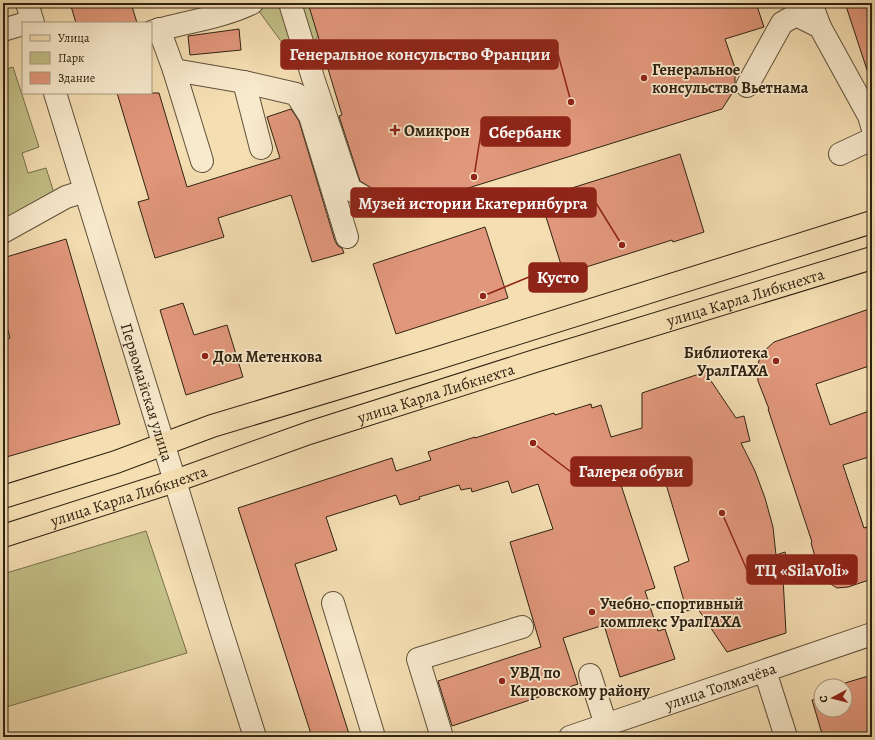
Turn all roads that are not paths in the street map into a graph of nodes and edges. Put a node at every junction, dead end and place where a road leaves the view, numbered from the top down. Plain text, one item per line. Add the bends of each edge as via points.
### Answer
1 (252, 3) edge
2 (290, 3) edge
3 (811, 3) edge
4 (221, 8) edge
5 (29, 19) edge
6 (820, 27) junction
7 (3, 30) edge
8 (155, 31) edge
9 (174, 70) junction
10 (244, 82) junction
11 (747, 86) dead end
12 (55, 94) edge
13 (872, 126) edge
14 (872, 139) edge
15 (261, 148) dead end
16 (840, 154) dead end
17 (202, 161) dead end
18 (85, 191) junction
19 (362, 196) dead end
20 (872, 222) edge
21 (3, 232) edge
22 (347, 237) dead end
23 (872, 258) edge
24 (163, 444) junction
25 (175, 481) junction
26 (3, 497) edge
27 (3, 536) edge
28 (333, 603) dead end
29 (522, 628) dead end
30 (872, 634) edge
31 (765, 671) junction
32 (590, 675) dead end
33 (606, 725) junction
34 (255, 737) edge
35 (374, 737) edge
36 (442, 737) edge
37 (570, 737) edge
38 (786, 737) edge

1 - 4 street via 241,8
2 - 19 street via 350,190
3 - 6 street
4 - 8 street
5 - 7 street
6 - 11 street via 796,15 782,22
6 - 13 street
8 - 9 street
9 - 10 street
9 - 17 street
10 - 15 street
10 - 22 street via 296,94 310,116
12 - 18 street, Первомайская улица
14 - 16 street
18 - 21 street via 66,197
18 - 24 street, Первомайская улица
20 - 24 main road, улица Карла Либкнехта via 212,426
23 - 25 main road, улица Карла Либкнехта via 309,433
24 - 25 street, Первомайская улица
24 - 26 main road, улица Карла Либкнехта via 116,462
25 - 27 main road, улица Карла Либкнехта
25 - 34 street, Первомайская улица
28 - 35 street
29 - 36 street via 418,659
30 - 31 street, улица Толмачёва
31 - 33 street, улица Толмачёва
31 - 38 street
32 - 33 street
33 - 37 street, улица Толмачёва

